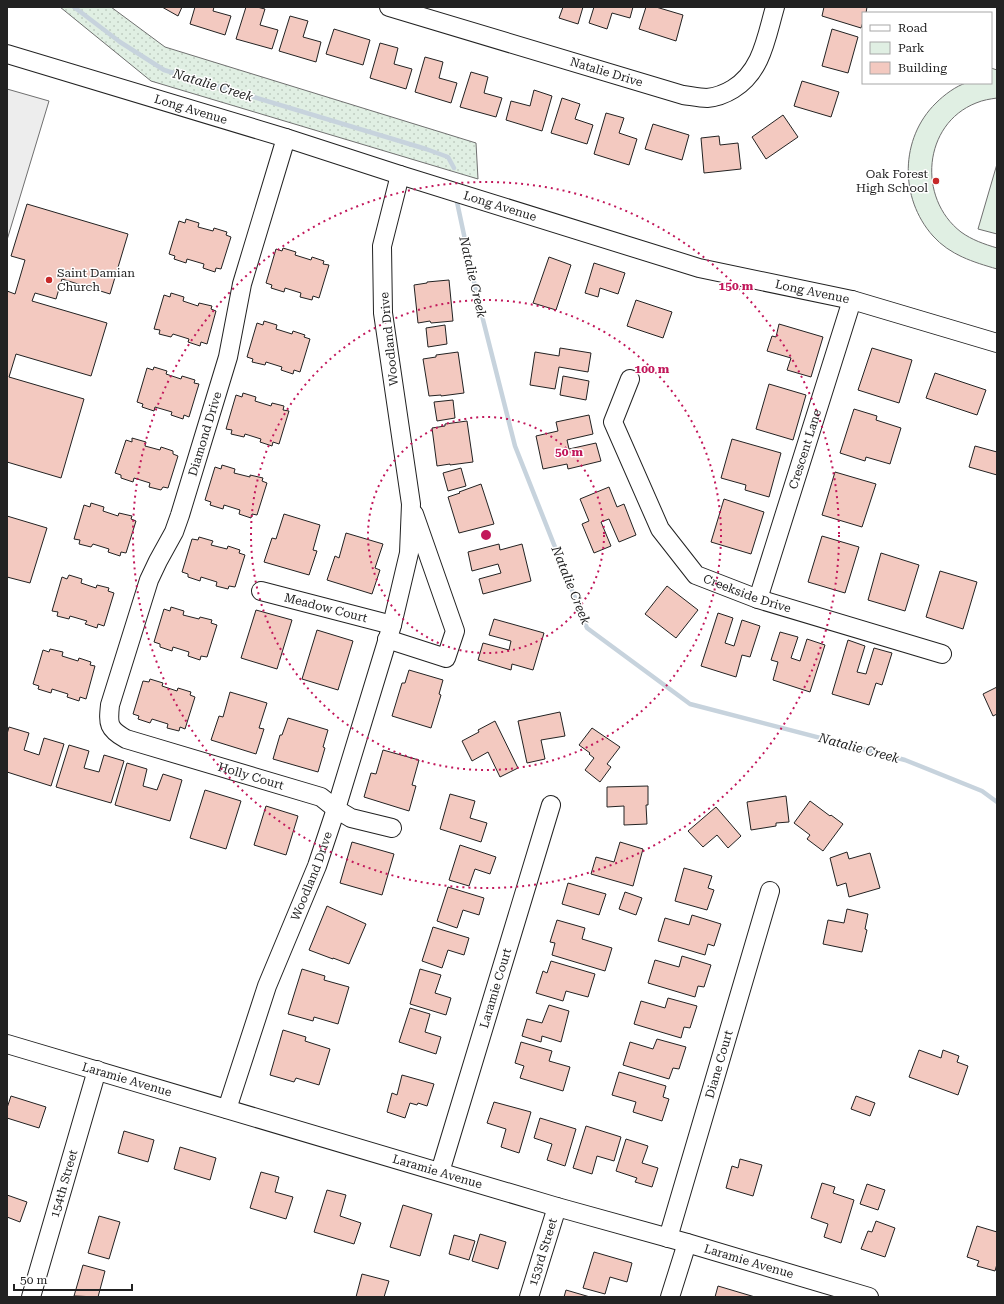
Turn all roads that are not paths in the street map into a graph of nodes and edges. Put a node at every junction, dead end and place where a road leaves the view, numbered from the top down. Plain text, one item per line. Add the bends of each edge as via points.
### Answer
1 (389, 7) edge
2 (775, 7) edge
3 (7, 54) edge
4 (286, 138) junction
5 (400, 175) junction
6 (852, 300) junction
7 (997, 343) edge
8 (630, 379) dead end
9 (411, 504) junction
10 (261, 591) dead end
11 (758, 598) junction
12 (390, 632) junction
13 (942, 654) dead end
14 (110, 724) joint
15 (551, 805) dead end
16 (336, 809) junction
17 (392, 828) dead end
18 (770, 891) dead end
19 (7, 1044) edge
20 (97, 1070) junction
21 (227, 1109) junction
22 (440, 1172) junction
23 (557, 1207) junction
24 (668, 1238) junction
25 (687, 1243) junction
26 (31, 1297) edge
27 (529, 1297) edge
28 (670, 1297) edge
29 (869, 1297) edge

1 - 2 street, Natalie Drive via 683,95 706,98 731,90 752,72 762,52
3 - 4 street, Long Avenue
4 - 5 street, Long Avenue
4 - 14 street, Diamond Drive via 242,284 228,357 174,532 149,580 110,705
5 - 6 street, Long Avenue via 699,268
5 - 9 street, Woodland Drive via 382,246 383,313
6 - 7 street, Long Avenue
6 - 11 street, Crescent Lane
8 - 11 street, Creekside Drive via 613,422 660,529 696,576
9 - 12 street, Woodland Drive via 409,553
9 - 12 street, Woodland Drive via 455,631 446,658
10 - 12 street, Meadow Court
11 - 13 street, Creekside Drive
12 - 16 street, Woodland Drive
14 - 16 street, Holly Court via 116,733 126,739 321,797
15 - 22 street, Laramie Court
16 - 17 street, Holly Court via 351,818
16 - 21 street, Woodland Drive via 317,866 267,986
18 - 24 street, Diane Court
19 - 20 street, Laramie Avenue
20 - 21 street, Laramie Avenue
20 - 26 street, 154th Street
21 - 22 street, Laramie Avenue
22 - 23 street, Laramie Avenue
23 - 24 street, Laramie Avenue
23 - 27 street, 153rd Street
24 - 25 street, Laramie Avenue
25 - 28 street
25 - 29 street, Laramie Avenue

